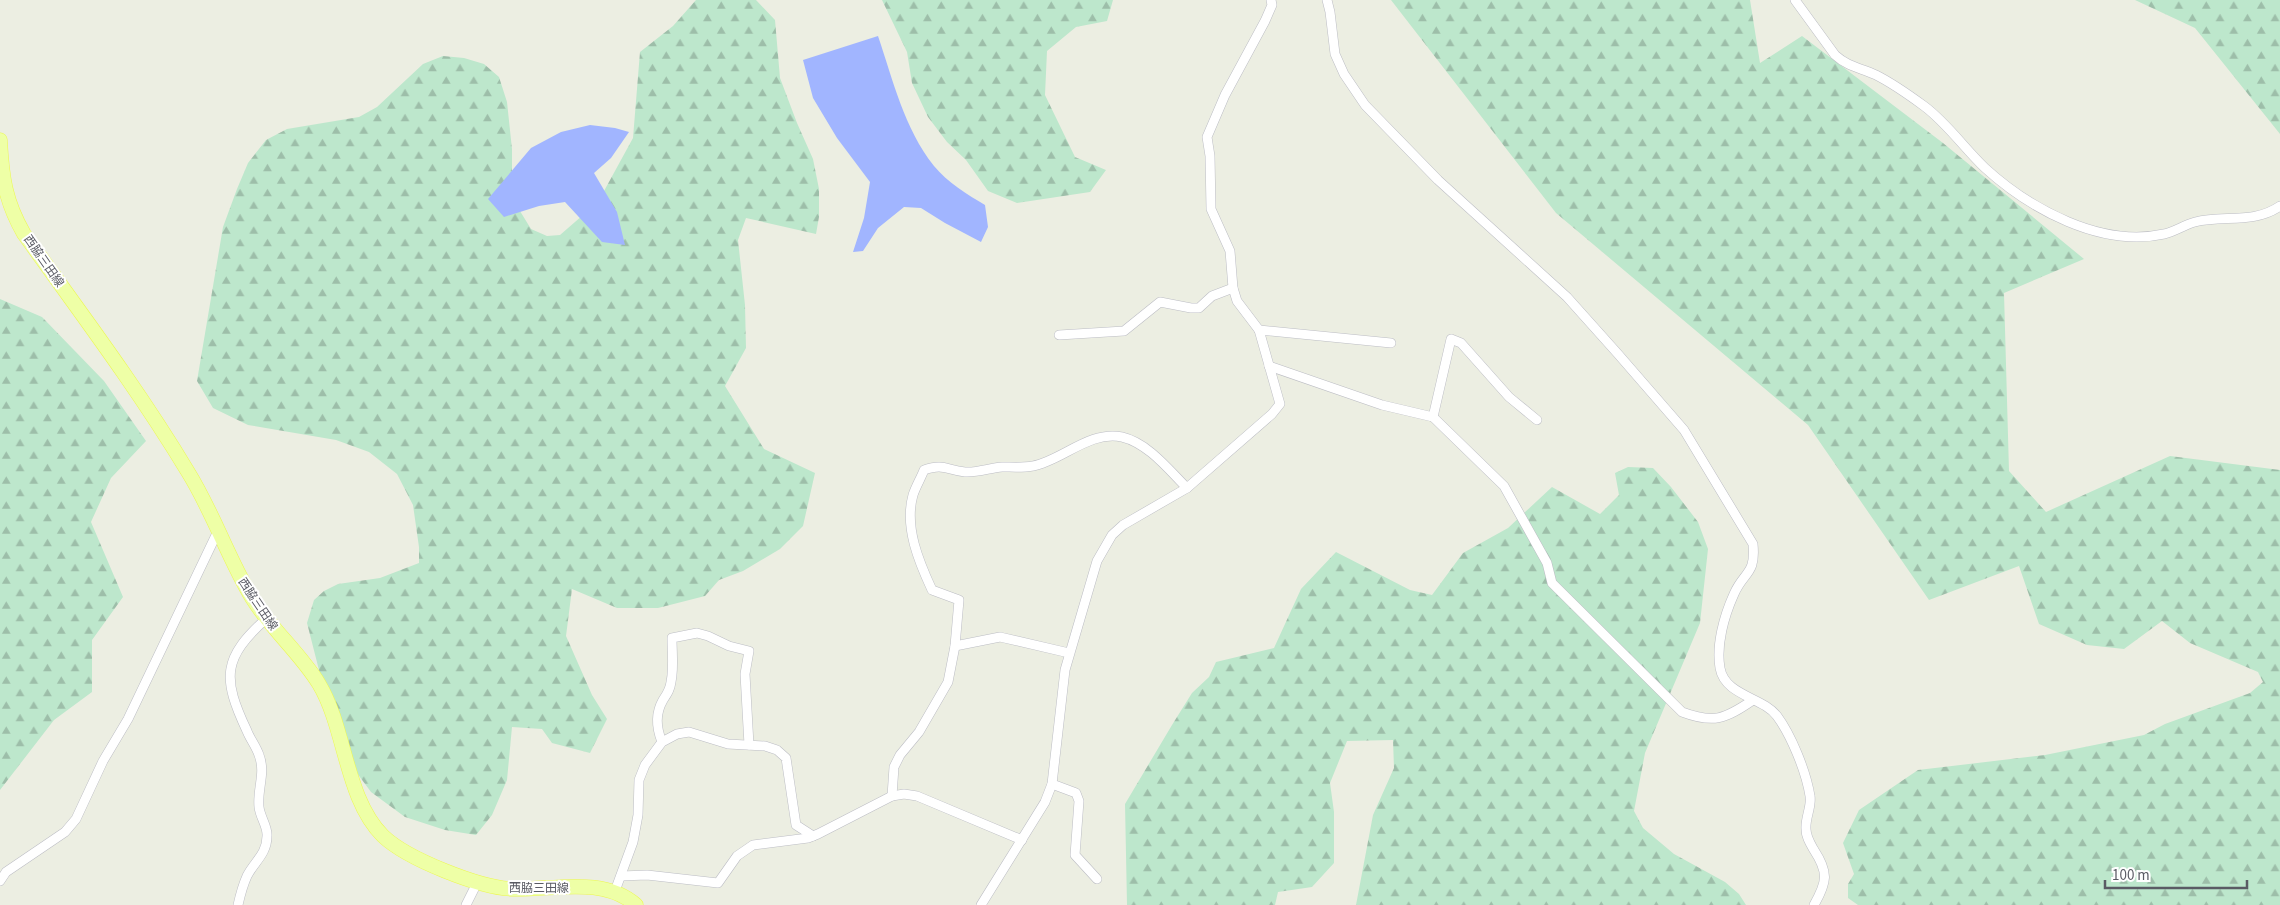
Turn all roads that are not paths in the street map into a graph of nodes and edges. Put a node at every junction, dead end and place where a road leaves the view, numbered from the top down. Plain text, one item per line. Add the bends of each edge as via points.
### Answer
1 (1271, 0) edge
2 (1326, 0) edge
3 (1796, 0) edge
4 (0, 140) edge
5 (2280, 206) edge
6 (1233, 288) junction
7 (1259, 330) junction
8 (1058, 334) dead end
9 (1391, 343) dead end
10 (1269, 366) junction
11 (1433, 417) junction
12 (1537, 420) dead end
13 (1187, 488) junction
14 (218, 531) junction
15 (266, 618) junction
16 (955, 646) junction
17 (1069, 653) junction
18 (1753, 700) junction
19 (662, 742) junction
20 (749, 744) junction
21 (1052, 784) junction
22 (892, 796) junction
23 (813, 836) junction
24 (1022, 840) junction
25 (621, 876) junction
26 (1097, 879) dead end
27 (0, 881) edge
28 (477, 883) junction
29 (615, 891) junction
30 (238, 905) edge
31 (466, 905) edge
32 (636, 905) edge
33 (981, 905) edge
34 (1814, 905) edge

1 - 6 street via 1265,21 1206,138 1210,156 1211,209 1230,251
2 - 18 street via 1335,54 1344,74 1365,104 1438,180 1567,297 1684,430 1753,544 1751,572 1734,593 1719,651 1720,670 1725,680
3 - 5 street via 1844,63 1876,75 1925,106 1985,168 2024,198 2049,212 2089,229 2120,236 2148,236 2166,234 2197,222 2249,218
4 - 14 main road, 西脇三田線 via 2,180 13,216 148,409 189,473
6 - 7 street via 1238,301
6 - 8 street via 1212,296 1199,308 1160,302 1124,331
7 - 9 street
7 - 10 street
10 - 11 street via 1382,405
10 - 13 street via 1280,404
11 - 12 street via 1451,339 1460,343 1509,397
11 - 18 street via 1504,486 1547,563 1552,583 1682,712 1715,720 1732,714
13 - 16 street via 1144,447 1120,436 1081,444 1033,466 966,472 938,465 924,470 913,496 911,528 919,562 932,590 958,600
13 - 17 street via 1123,525 1112,535 1097,561
14 - 15 main road, 西脇三田線 via 236,571
14 - 27 street via 76,819 65,832 6,872
15 - 28 main road, 西脇三田線 via 320,686 358,792 374,826 404,850
15 - 30 street via 246,637 232,660 230,676 235,703 259,753 262,766 259,806 268,833 263,854 247,876
16 - 17 street via 1000,637
16 - 22 street via 948,682 894,767
17 - 21 street
18 - 34 street via 1775,713 1787,732 1811,797 1805,828 1826,877
19 - 20 street via 689,732 728,744
19 - 20 street via 656,719 672,681 672,638 697,633 749,651 745,674
19 - 25 street via 645,765 639,780 634,842
20 - 23 street via 777,750 786,758 796,825
21 - 24 street
21 - 26 street via 1076,793 1079,801 1075,855
22 - 23 street
22 - 24 street via 917,796
23 - 25 street via 753,846 737,856 718,883 647,875
24 - 33 street
25 - 29 street
28 - 29 main road, 西脇三田線 via 512,889 596,887
28 - 31 street
29 - 32 main road, 西脇三田線

